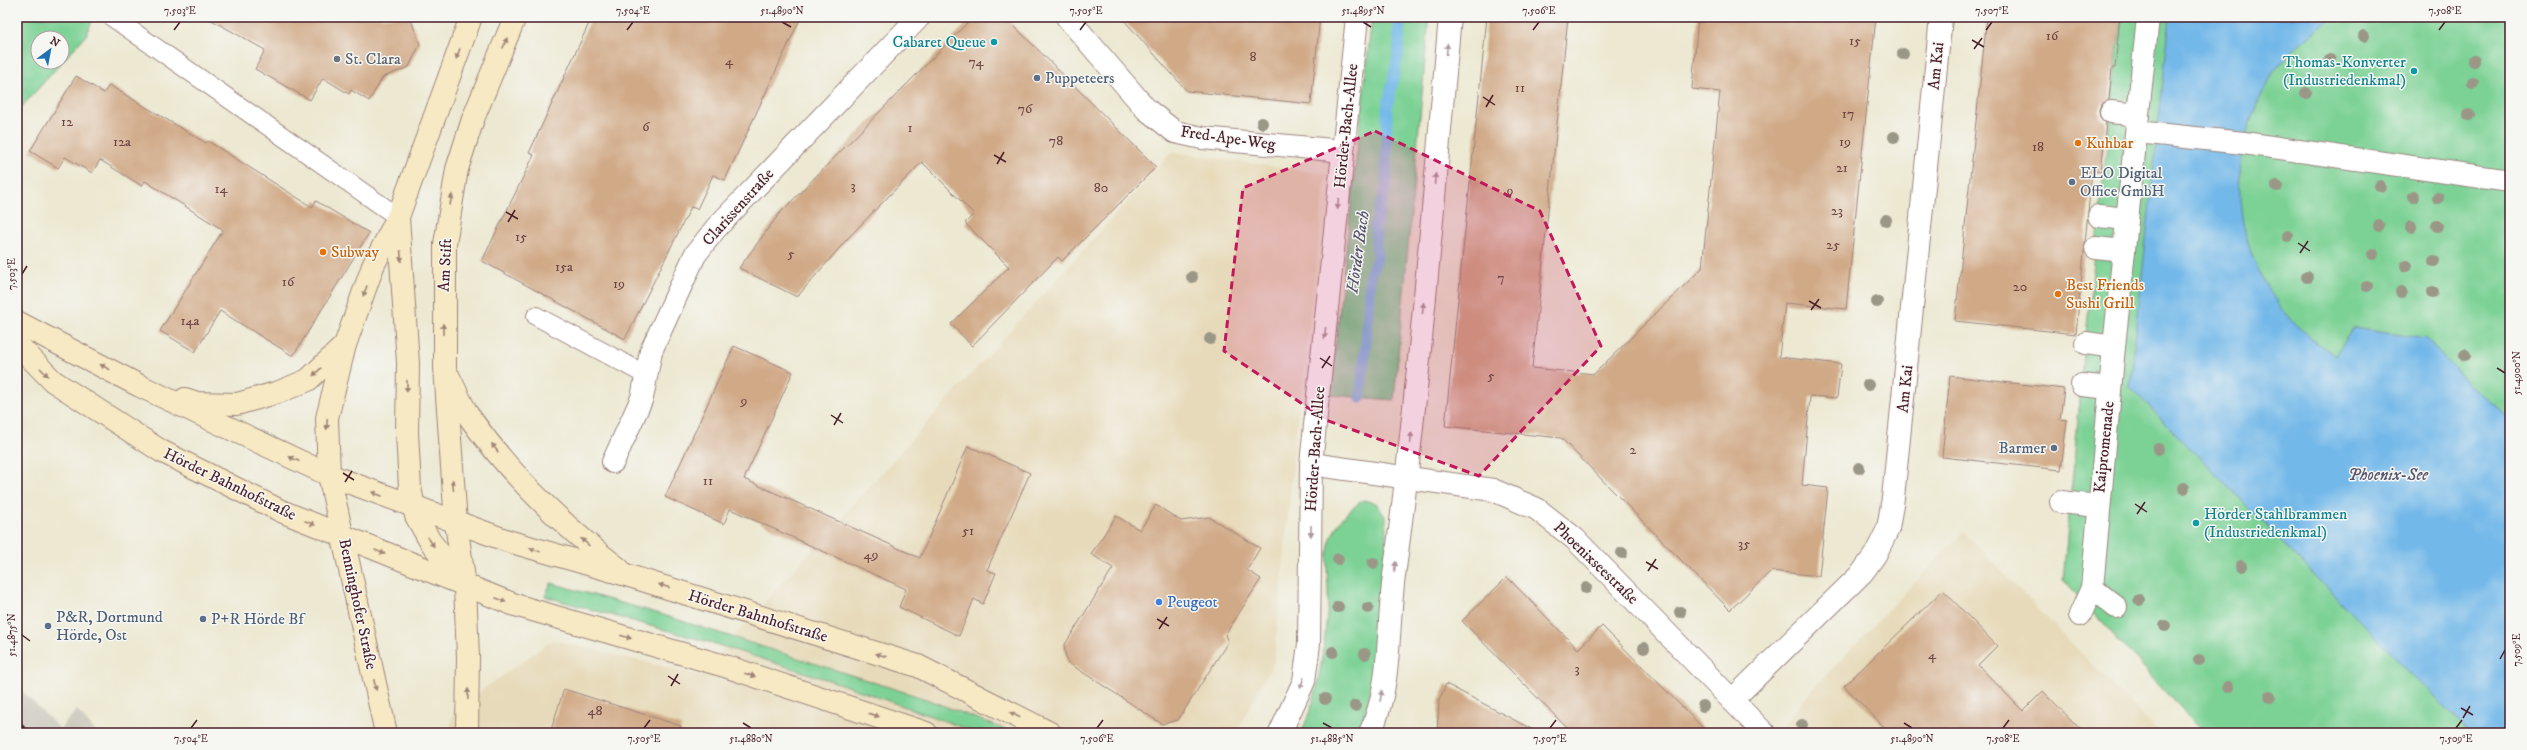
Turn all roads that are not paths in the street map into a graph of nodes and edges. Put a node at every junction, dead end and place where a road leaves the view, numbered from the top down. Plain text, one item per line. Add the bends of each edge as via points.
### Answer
1 (112, 17) edge
2 (471, 17) edge
3 (515, 17) edge
4 (919, 17) edge
5 (1067, 17) edge
6 (1357, 17) edge
7 (1450, 17) edge
8 (1941, 17) edge
9 (2148, 17) edge
10 (2111, 112) dead end
11 (2145, 127) junction
12 (1343, 151) junction
13 (2510, 181) edge
14 (2099, 216) dead end
15 (398, 217) junction
16 (2127, 218) junction
17 (2096, 248) dead end
18 (2124, 251) junction
19 (536, 316) dead end
20 (17, 322) edge
21 (2086, 343) dead end
22 (17, 344) edge
23 (345, 345) junction
24 (2114, 347) junction
25 (445, 368) junction
26 (646, 375) junction
27 (2082, 385) dead end
28 (140, 386) junction
29 (2110, 388) junction
30 (613, 462) dead end
31 (1312, 464) junction
32 (329, 475) junction
33 (1408, 476) junction
34 (2061, 502) dead end
35 (2098, 506) junction
36 (414, 508) junction
37 (456, 523) junction
38 (344, 537) junction
39 (626, 575) junction
40 (465, 586) junction
41 (2092, 588) junction
42 (2116, 607) dead end
43 (2080, 615) dead end
44 (1732, 700) junction
45 (386, 733) edge
46 (467, 733) edge
47 (926, 733) edge
48 (1050, 733) edge
49 (1280, 733) edge
50 (1370, 733) edge
51 (1764, 733) edge

1 - 15 lane
2 -> 15 main road
25 -> 3 main road, Am Stift via 444,250 456,176 473,119
4 - 26 street, Clarissenstraße via 716,228 695,256 651,351
5 - 12 street, Fred-Ape-Weg via 1146,108 1175,132 1202,138
6 - 12 street, Hörder-Bach-Allee
33 -> 7 street
8 - 44 street, Am Kai via 1904,404 1888,529 1875,555 1862,573
9 - 11 street, Kaipromenade
10 - 11 street
11 - 13 street
11 - 16 street, Kaipromenade
12 -> 31 street, Hörder-Bach-Allee
14 - 16 street
15 -> 23 main road via 373,266
15 -> 36 main road via 408,363 407,432
16 - 18 street, Kaipromenade
17 - 18 street
18 - 24 street, Kaipromenade
19 - 26 lane
28 -> 20 main road, Hörder Bahnhofstraße
21 - 24 street
22 -> 38 main road, Hörder Bahnhofstraße via 53,381 161,451 261,502
23 -> 28 main road via 308,380 237,404 197,403
23 -> 32 main road via 327,418
24 - 29 street, Kaipromenade
37 -> 25 main road, Am Stift
39 -> 25 main road via 591,547 515,474 468,414
26 - 30 street, Clarissenstraße via 642,398
27 - 29 street, Kaipromenade
32 -> 28 main road, Hörder Bahnhofstraße
29 - 35 street, Kaipromenade
31 - 33 street, Phoenixseestraße
31 -> 49 street, Hörder-Bach-Allee via 1309,644 1304,681
36 -> 32 main road, Hörder Bahnhofstraße
32 - 38 main road, Benninghofer Straße
33 - 44 street, Phoenixseestraße via 1493,490 1537,509 1575,539
50 -> 33 street via 1378,717 1386,670 1389,615
34 - 35 street, Kaipromenade
35 - 41 street, Kaipromenade
36 - 37 main road, Hörder Bahnhofstraße
36 -> 40 main road via 430,541
39 -> 37 main road, Hörder Bahnhofstraße via 548,554
37 - 40 main road
38 -> 40 main road, Hörder Bahnhofstraße
38 -> 45 main road, Benninghofer Straße
48 -> 39 main road, Hörder Bahnhofstraße via 918,666
46 -> 40 main road via 468,657
40 -> 47 main road, Hörder Bahnhofstraße via 515,605 728,667
41 - 42 street
41 - 43 street, Kaipromenade
44 - 51 street, Phoenixseestraße

